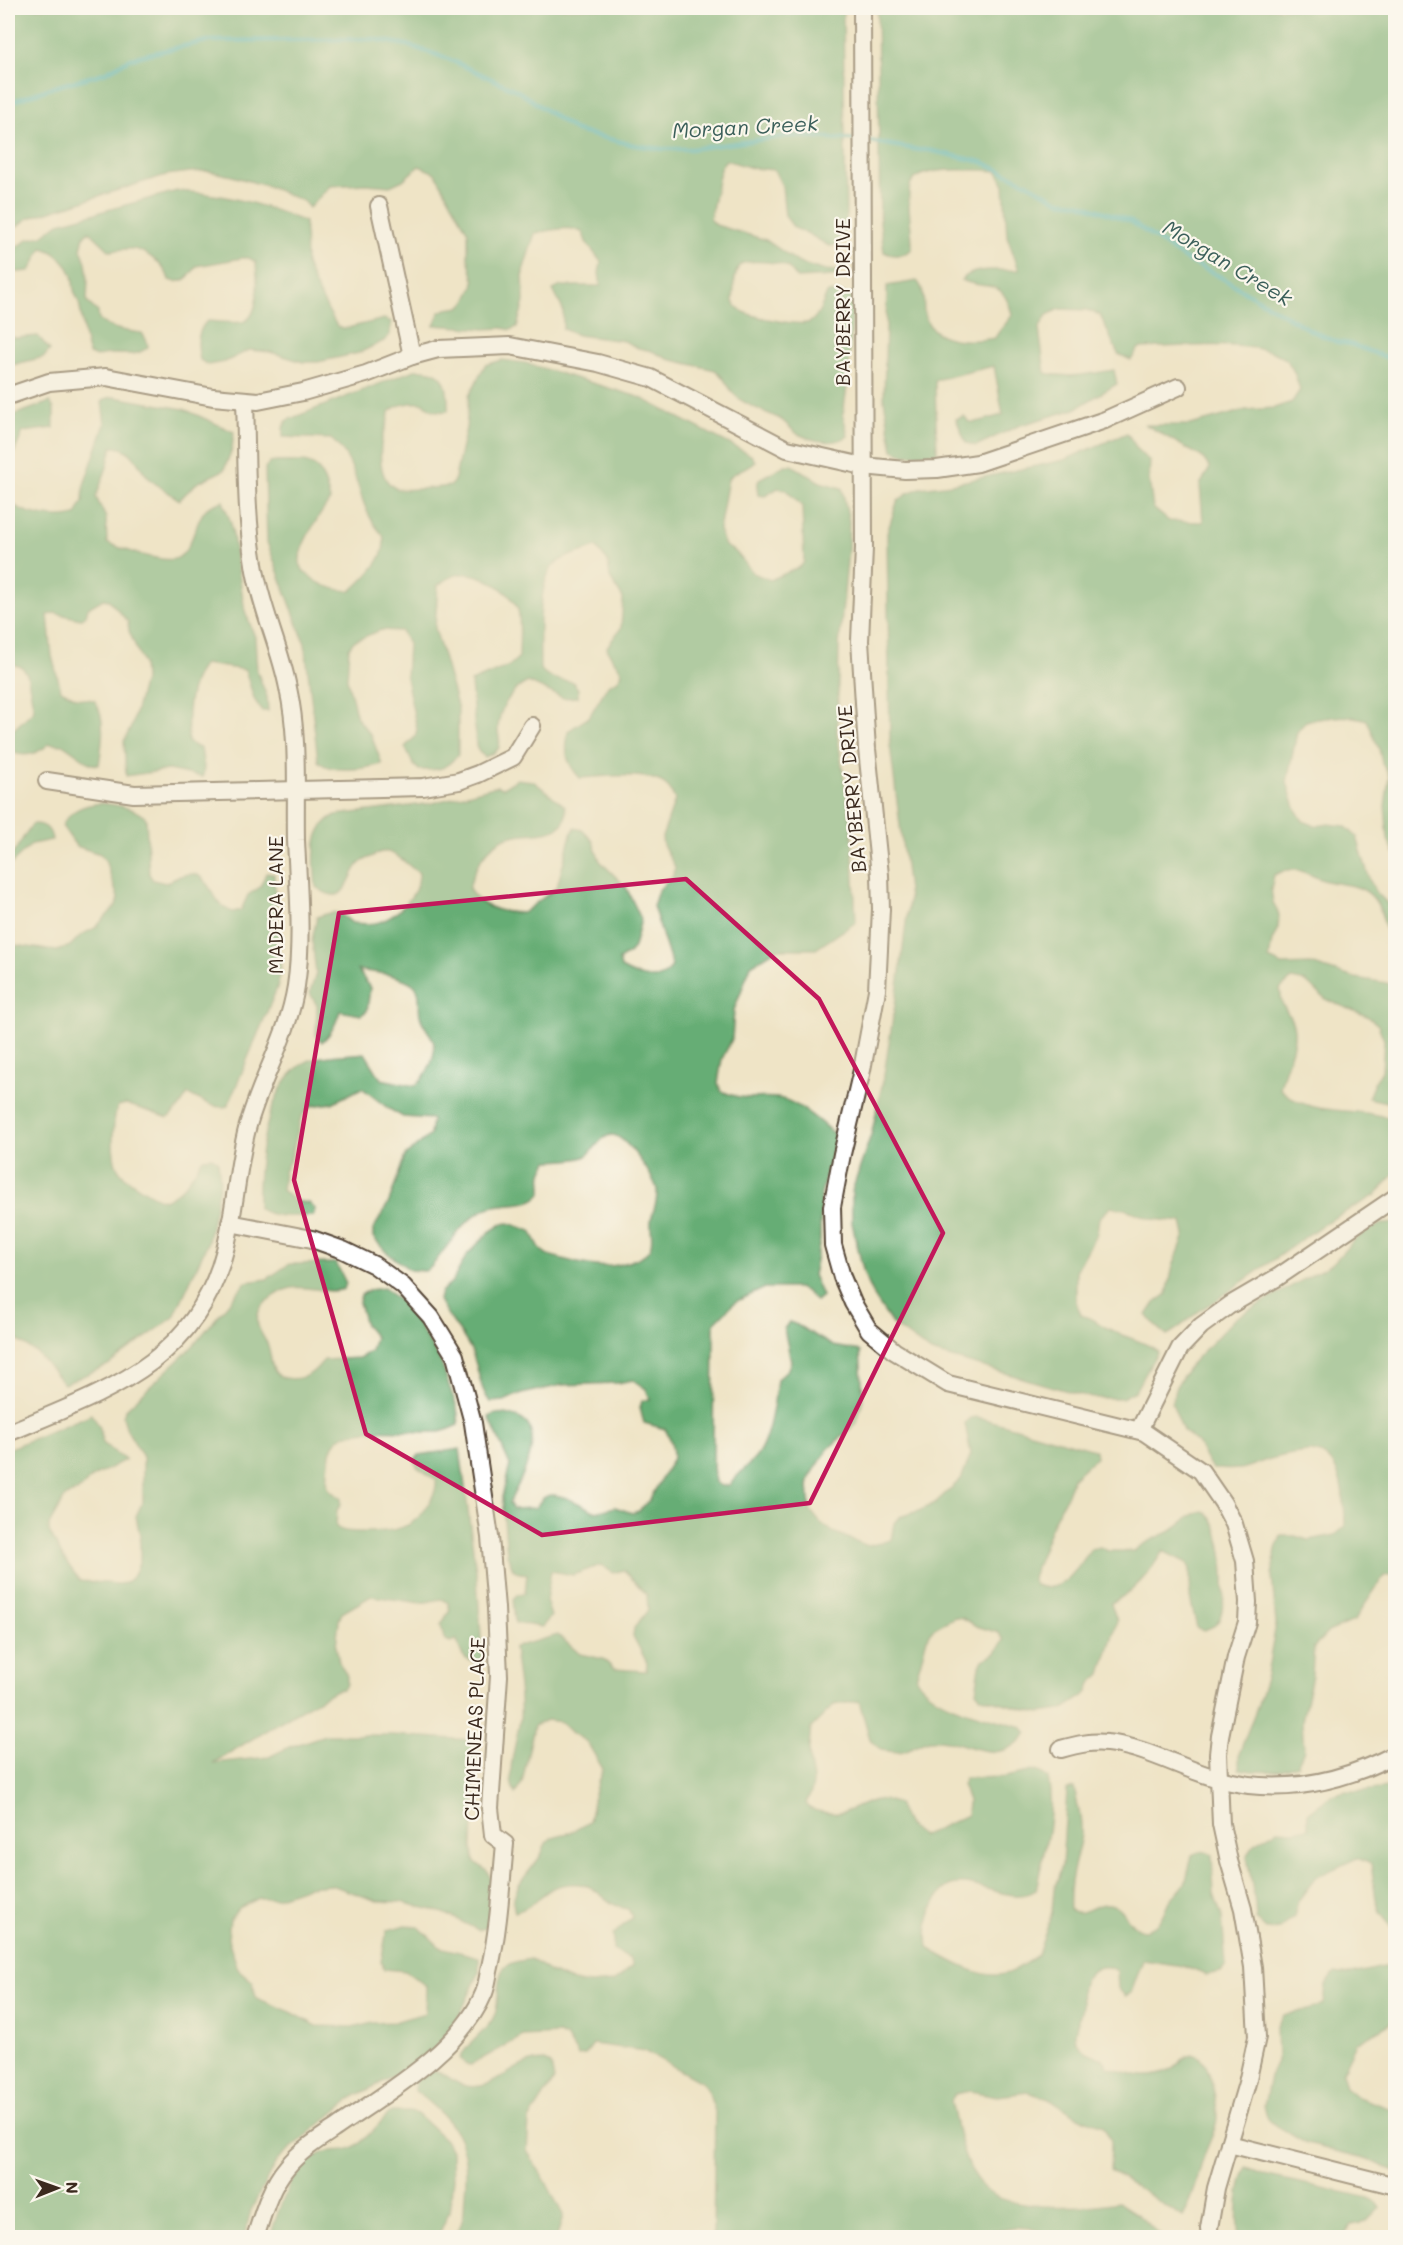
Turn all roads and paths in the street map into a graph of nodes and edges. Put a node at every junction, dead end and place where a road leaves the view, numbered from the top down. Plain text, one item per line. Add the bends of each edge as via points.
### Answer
1 (862, 8) edge
2 (379, 206) dead end
3 (412, 356) junction
4 (1178, 387) dead end
5 (8, 396) edge
6 (245, 401) junction
7 (863, 466) junction
8 (532, 726) dead end
9 (47, 781) dead end
10 (295, 790) junction
11 (1395, 1197) edge
12 (230, 1223) junction
13 (1139, 1430) junction
14 (8, 1434) edge
15 (1061, 1749) dead end
16 (1395, 1754) edge
17 (1219, 1779) junction
18 (1229, 2144) junction
19 (1395, 2186) edge
20 (255, 2238) edge
21 (1210, 2238) edge

1 - 7 street, BAYBERRY DRIVE
2 - 3 street
3 - 6 street via 303,392
3 - 7 street via 438,349 510,346 598,363 651,378 787,449
4 - 7 street via 1105,420 978,463 905,470
5 - 6 street via 49,382 106,377
6 - 10 street, MADERA LANE via 254,568 288,686
7 - 13 street, BAYBERRY DRIVE via 860,641 881,909 877,990 832,1207 833,1245 842,1277 869,1330 894,1351 948,1384
8 - 10 street via 513,757 459,781 423,787
9 - 10 street via 134,794
10 - 12 street, MADERA LANE via 297,984 284,1032 251,1116
11 - 13 street via 1201,1326 1180,1348
12 - 14 street, MADERA LANE via 216,1277 176,1341 115,1386
12 - 20 street, CHIMENEAS PLACE via 312,1239 374,1265 403,1286 431,1317 455,1356 473,1423 490,1537 499,1676 490,1808 493,1834 505,1844 494,1949 484,1993 467,2023 438,2054 301,2152 285,2168 274,2185
13 - 17 street via 1201,1471 1234,1524 1245,1561 1246,1623 1220,1736
15 - 17 street via 1107,1743
16 - 17 street via 1329,1781 1266,1788
17 - 18 street via 1221,1824 1243,1909 1252,1967 1257,2037
18 - 19 street
18 - 21 street via 1216,2188

